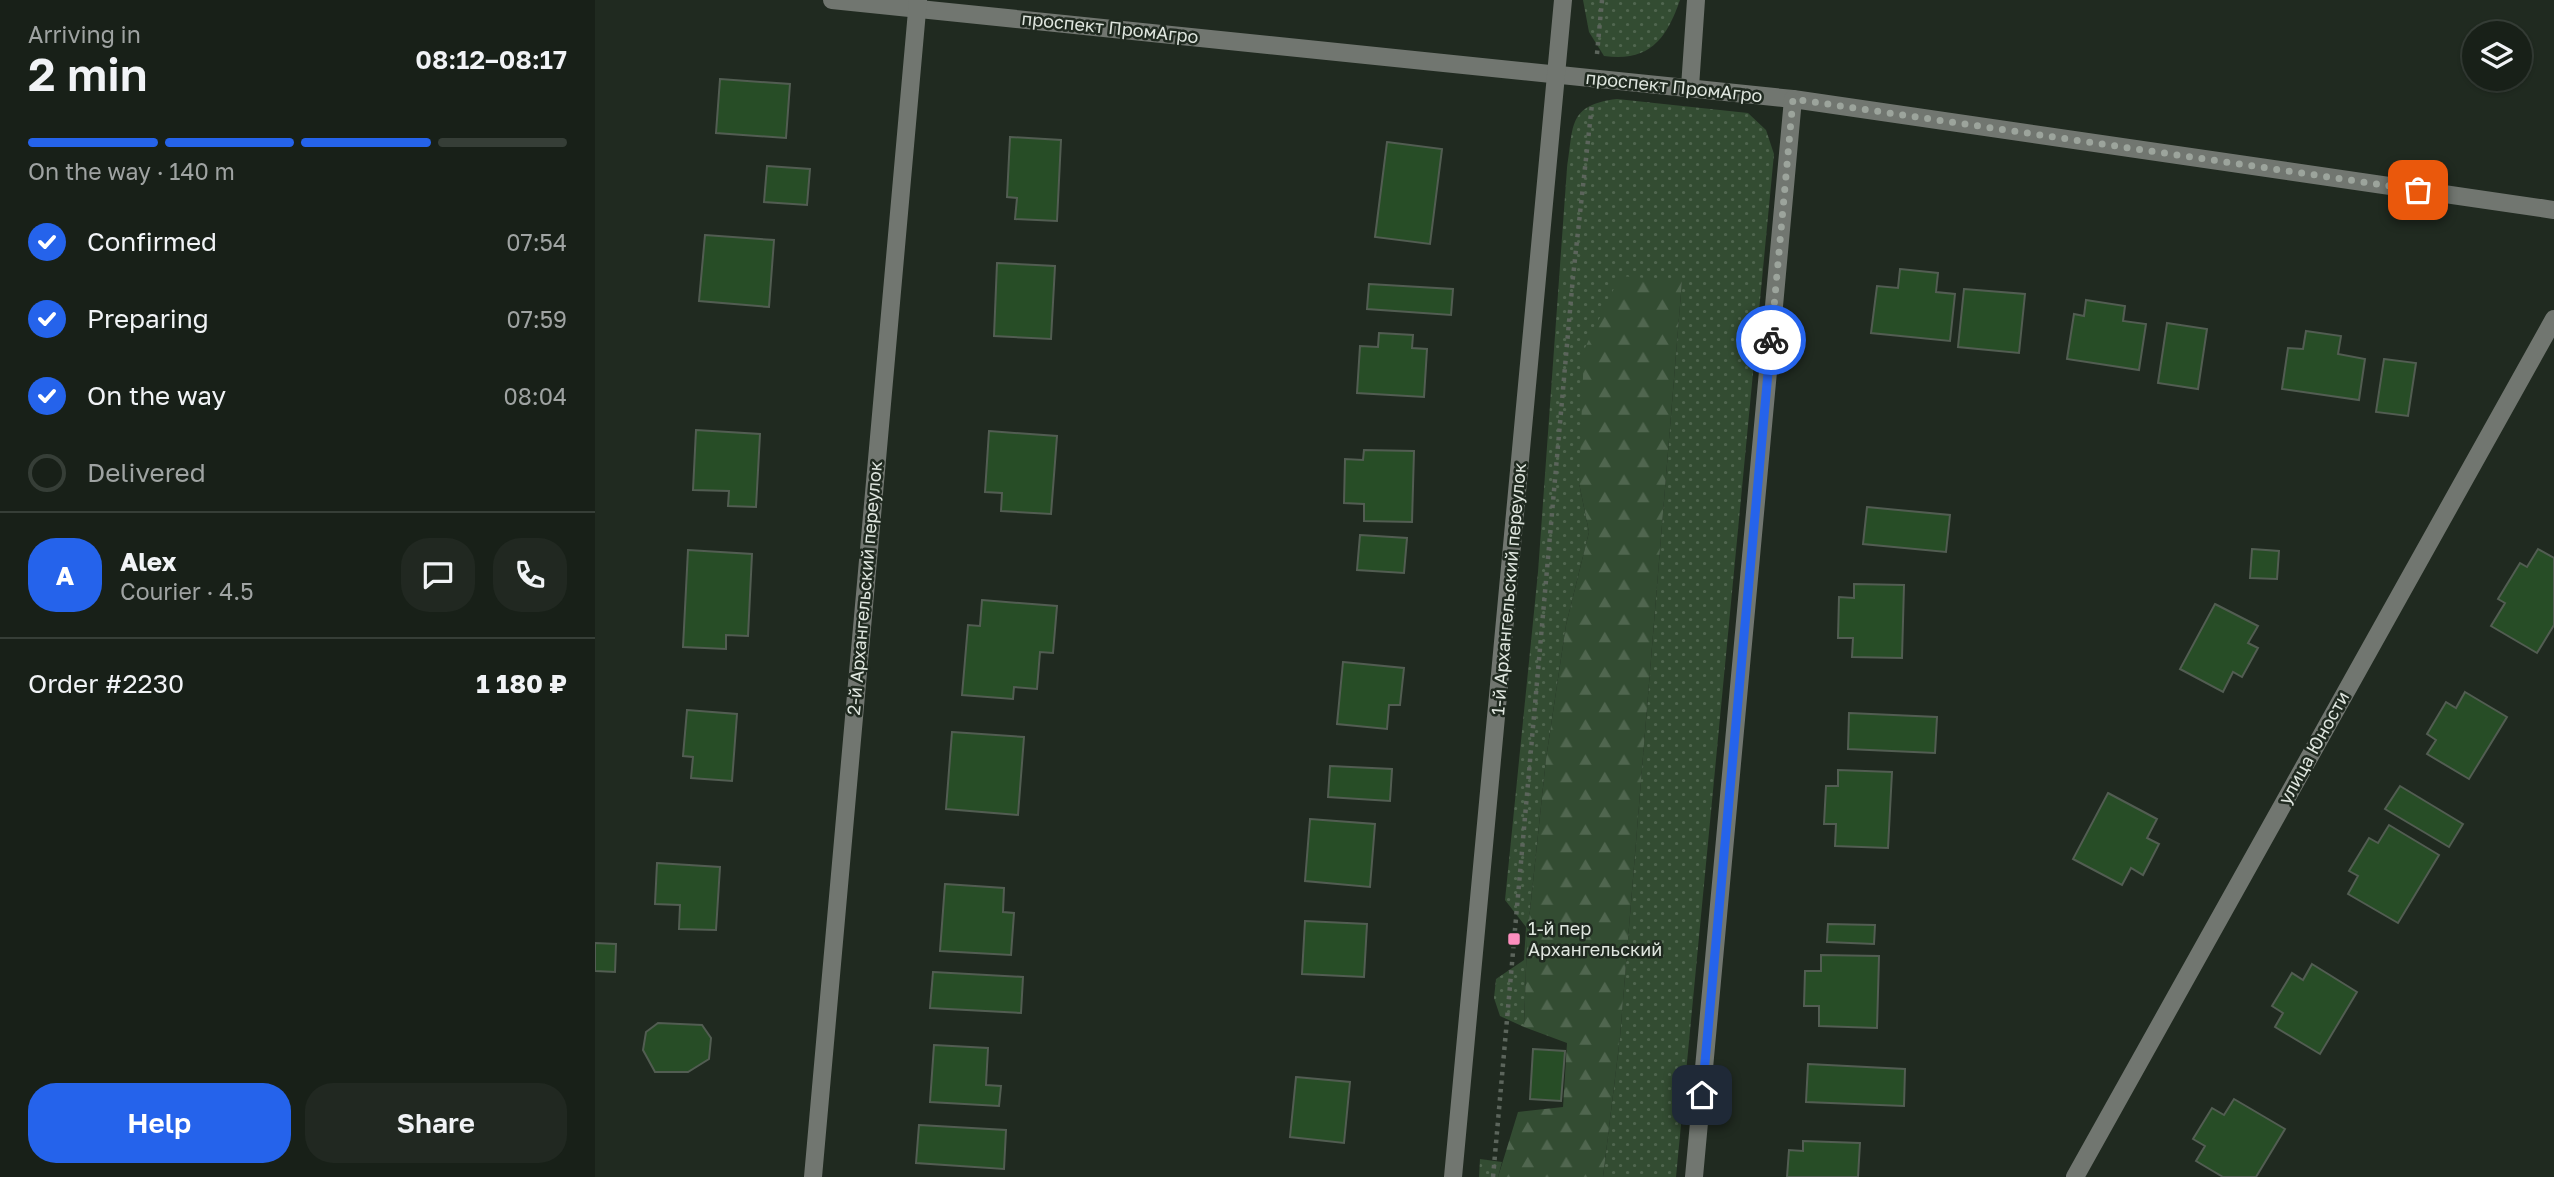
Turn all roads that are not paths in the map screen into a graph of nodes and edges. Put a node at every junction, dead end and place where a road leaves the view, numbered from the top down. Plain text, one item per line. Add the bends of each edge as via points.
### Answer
1 (832, 0) edge
2 (1563, 0) edge
3 (1696, 0) edge
4 (917, 3) edge
5 (1555, 75) junction
6 (1690, 88) junction
7 (1793, 99) junction
8 (2554, 210) edge
9 (2554, 319) edge
10 (813, 1177) edge
11 (1453, 1177) edge
12 (1694, 1177) edge
13 (2075, 1177) edge

1 - 4 street, проспект ПромАгро
2 - 5 street, 1-й Архангельский переулок
3 - 6 street
4 - 5 street, проспект ПромАгро
4 - 10 street, 2-й Архангельский переулок
5 - 6 street, проспект ПромАгро
5 - 11 street, 1-й Архангельский переулок
6 - 7 street, проспект ПромАгро
7 - 8 street, проспект ПромАгро
7 - 12 street
9 - 13 street, улица Юности

